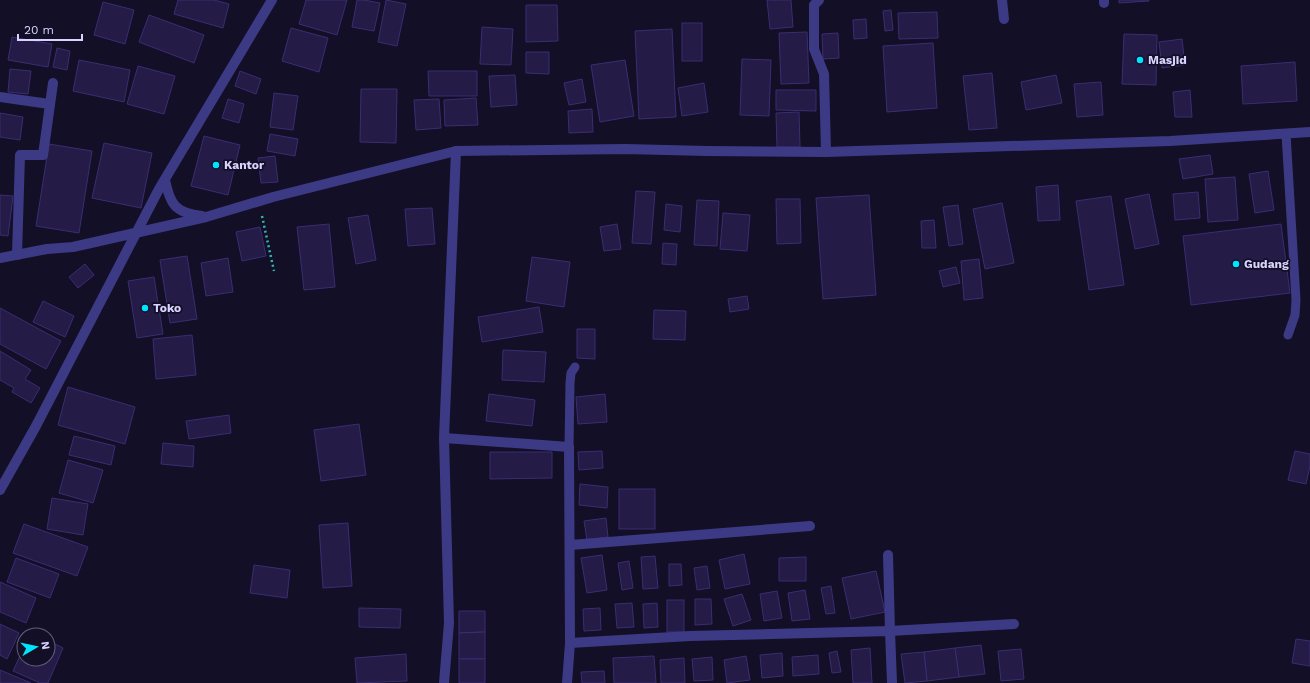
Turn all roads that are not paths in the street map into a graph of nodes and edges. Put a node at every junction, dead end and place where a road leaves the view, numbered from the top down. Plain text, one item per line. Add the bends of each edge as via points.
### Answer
1 (272, 0) edge
2 (819, 0) edge
3 (1002, 0) edge
4 (1004, 19) dead end
5 (53, 83) dead end
6 (0, 97) edge
7 (49, 104) junction
8 (1310, 132) edge
9 (1286, 134) junction
10 (456, 151) junction
11 (826, 152) junction
12 (165, 180) junction
13 (206, 216) junction
14 (135, 233) junction
15 (17, 255) junction
16 (0, 258) edge
17 (1288, 335) dead end
18 (575, 367) dead end
19 (444, 438) junction
20 (569, 446) junction
21 (0, 490) edge
22 (810, 526) dead end
23 (570, 545) junction
24 (888, 555) dead end
25 (1014, 624) dead end
26 (890, 631) junction
27 (570, 643) junction
28 (444, 683) edge
29 (567, 683) edge
30 (892, 683) edge

1 - 12 street
2 - 11 street via 814,5 814,49 824,74
3 - 4 street
5 - 7 street
6 - 7 street
7 - 15 street via 43,155 20,155
8 - 9 street
9 - 11 street via 1170,141
9 - 17 lane via 1296,300 1295,314
10 - 11 street via 625,149
10 - 13 street
10 - 19 street
12 - 13 street via 168,196 178,209 196,216
12 - 14 street
13 - 14 street
14 - 15 street via 73,247
14 - 21 street via 36,426
15 - 16 street
18 - 20 lane via 571,373 570,383
19 - 20 street
19 - 28 street via 448,623
20 - 23 street
22 - 23 street
23 - 27 street
24 - 26 street
25 - 26 street
26 - 27 street via 690,636
26 - 30 street
27 - 29 street

